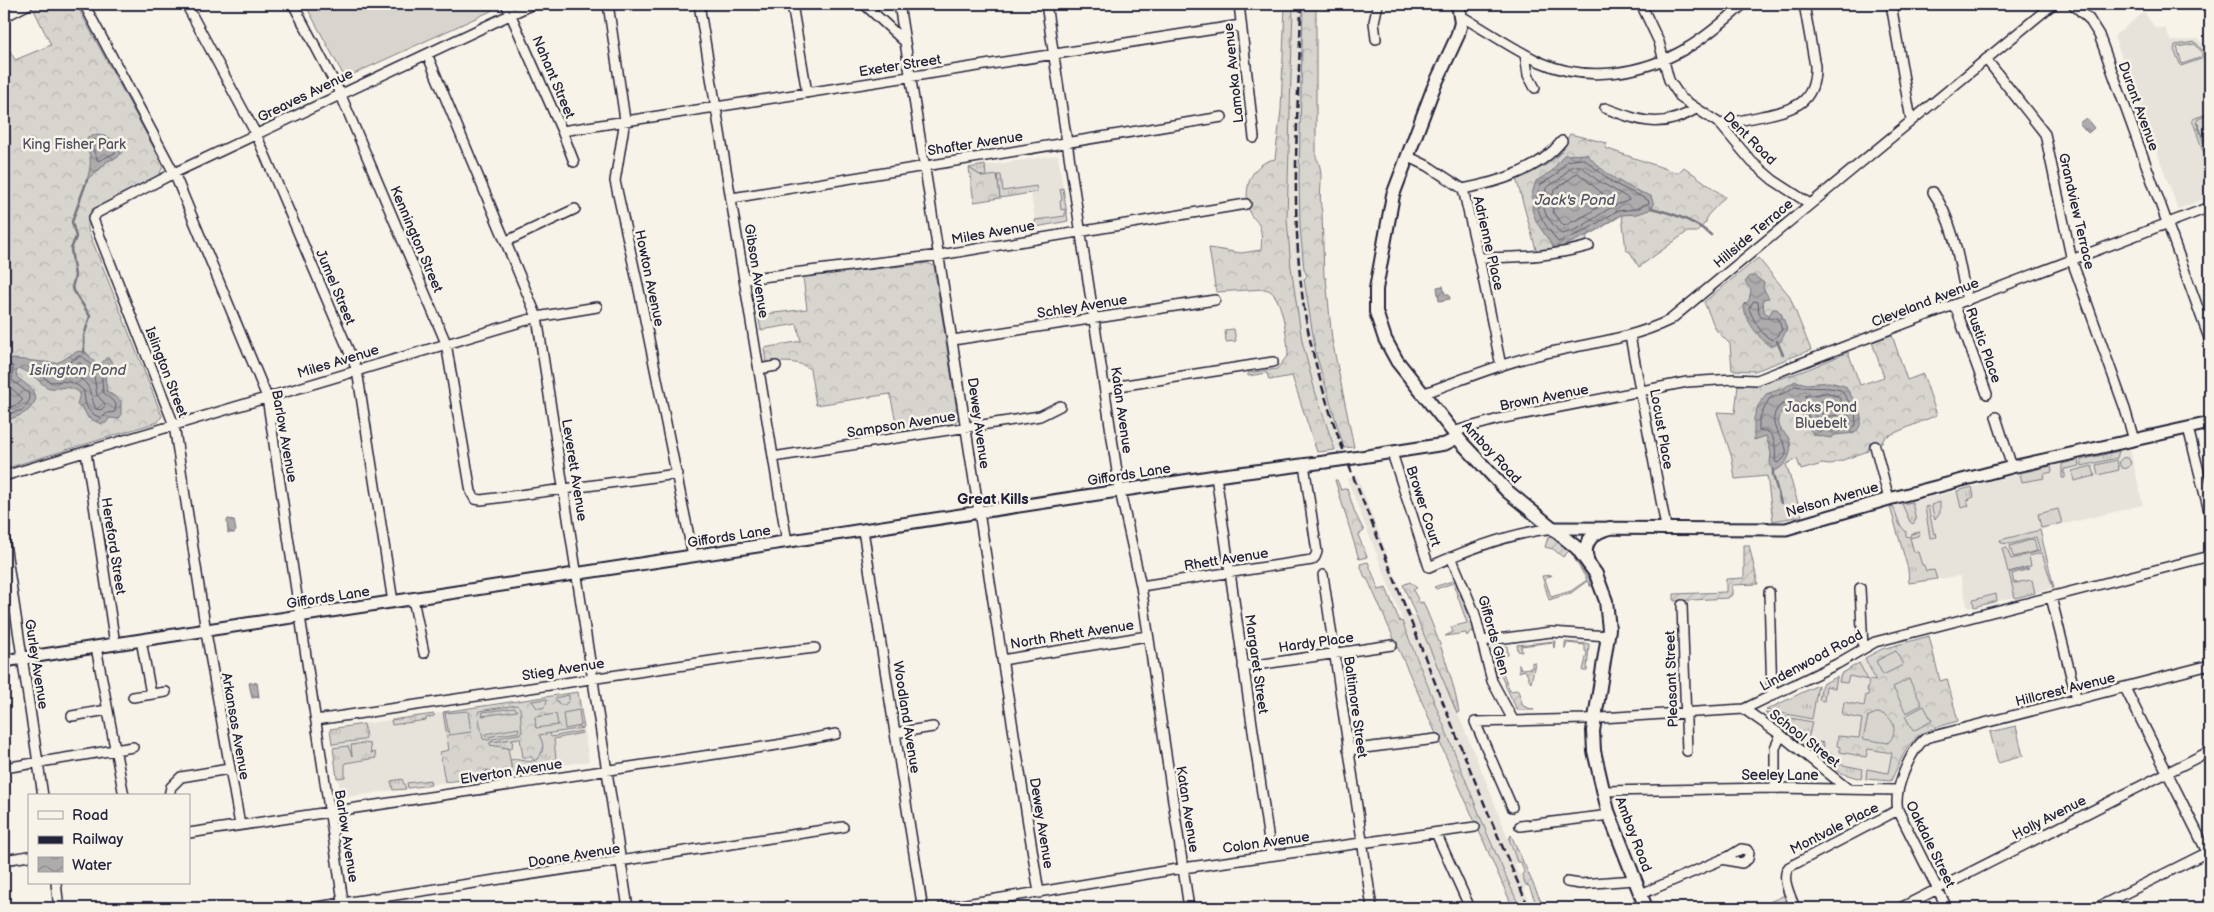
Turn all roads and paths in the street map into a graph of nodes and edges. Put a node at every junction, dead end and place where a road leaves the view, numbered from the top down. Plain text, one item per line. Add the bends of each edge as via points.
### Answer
1 (29, 4) edge
2 (84, 4) edge
3 (186, 4) edge
4 (293, 4) edge
5 (506, 4) edge
6 (534, 4) edge
7 (608, 4) edge
8 (699, 4) edge
9 (792, 4) edge
10 (864, 4) edge
11 (899, 4) edge
12 (1046, 4) edge
13 (1239, 4) edge
14 (1378, 4) edge
15 (1641, 4) edge
16 (1744, 4) edge
17 (1804, 4) edge
18 (1891, 4) edge
19 (2053, 4) edge
20 (2073, 4) edge
21 (1459, 10) edge
22 (512, 15) junction
23 (4, 18) edge
24 (1241, 25) junction
25 (1376, 39) dead end
26 (905, 42) junction
27 (427, 54) junction
28 (1525, 54) junction
29 (1054, 55) junction
30 (1663, 59) junction
31 (1986, 59) junction
32 (910, 78) junction
33 (1534, 88) dead end
34 (340, 93) junction
35 (807, 93) junction
36 (716, 106) junction
37 (1605, 108) dead end
38 (1696, 109) junction
39 (1222, 117) dead end
40 (625, 120) junction
41 (1911, 120) junction
42 (1720, 124) junction
43 (562, 131) junction
44 (256, 134) junction
45 (1254, 138) dead end
46 (1067, 142) junction
47 (1562, 142) dead end
48 (1407, 156) junction
49 (574, 162) dead end
50 (924, 166) junction
51 (174, 173) junction
52 (1462, 189) junction
53 (1933, 192) dead end
54 (732, 198) junction
55 (1246, 204) dead end
56 (1810, 204) junction
57 (2210, 207) edge
58 (575, 209) dead end
59 (93, 219) joint
60 (2168, 225) junction
61 (1081, 230) junction
62 (507, 241) junction
63 (1589, 246) dead end
64 (940, 255) junction
65 (1479, 258) junction
66 (2072, 261) junction
67 (745, 279) junction
68 (1215, 300) dead end
69 (1967, 301) junction
70 (1955, 306) junction
71 (597, 307) dead end
72 (537, 317) junction
73 (1094, 317) junction
74 (1630, 336) junction
75 (953, 340) junction
76 (2210, 341) edge
77 (446, 343) junction
78 (1274, 362) dead end
79 (776, 366) dead end
80 (1501, 366) junction
81 (759, 369) junction
82 (357, 370) junction
83 (1106, 388) junction
84 (1642, 392) junction
85 (1422, 394) junction
86 (1987, 394) dead end
87 (266, 397) junction
88 (1060, 406) dead end
89 (1996, 418) dead end
90 (2210, 423) edge
91 (174, 425) junction
92 (965, 428) junction
93 (2188, 428) junction
94 (1454, 435) junction
95 (2134, 440) junction
96 (1875, 446) dead end
97 (86, 452) junction
98 (1392, 453) junction
99 (773, 457) junction
100 (1304, 464) junction
101 (2012, 467) junction
102 (677, 474) junction
103 (4, 476) edge
104 (1216, 476) junction
105 (564, 490) junction
106 (1120, 491) junction
107 (1889, 499) junction
108 (979, 512) junction
109 (2210, 515) edge
110 (1666, 527) junction
111 (1554, 528) junction
112 (1610, 528) junction
113 (863, 530) junction
114 (4, 538) edge
115 (787, 542) junction
116 (693, 556) junction
117 (2210, 556) edge
118 (1451, 557) junction
119 (1587, 559) junction
120 (1429, 567) joint
121 (1230, 573) junction
122 (577, 574) junction
123 (1323, 575) dead end
124 (1141, 586) junction
125 (1860, 588) dead end
126 (1769, 592) dead end
127 (2051, 597) junction
128 (413, 599) junction
129 (393, 602) junction
130 (1682, 605) dead end
131 (300, 617) junction
132 (206, 631) junction
133 (1147, 636) junction
134 (1608, 636) junction
135 (141, 640) junction
136 (1482, 641) junction
137 (115, 644) junction
138 (1392, 645) dead end
139 (96, 648) junction
140 (815, 648) dead end
141 (1863, 648) junction
142 (424, 652) dead end
143 (1335, 654) junction
144 (22, 658) junction
145 (1002, 660) junction
146 (4, 661) edge
147 (2210, 665) edge
148 (1243, 667) junction
149 (593, 678) junction
150 (2125, 688) junction
151 (166, 692) dead end
152 (151, 694) junction
153 (1772, 696) junction
154 (133, 697) dead end
155 (2077, 700) junction
156 (1744, 709) junction
157 (107, 710) junction
158 (1686, 712) junction
159 (72, 716) dead end
160 (1595, 718) junction
161 (316, 720) junction
162 (1514, 720) junction
163 (934, 727) dead end
164 (895, 733) junction
165 (836, 734) dead end
166 (1781, 735) junction
167 (1436, 738) dead end
168 (133, 747) dead end
169 (115, 750) junction
170 (1348, 750) junction
171 (2210, 750) edge
172 (1687, 752) dead end
173 (38, 762) junction
174 (4, 768) edge
175 (229, 769) junction
176 (607, 770) junction
177 (2167, 773) junction
178 (1775, 788) junction
179 (1848, 789) junction
180 (1898, 790) junction
181 (1602, 791) junction
182 (43, 794) edge
183 (124, 794) edge
184 (170, 794) edge
185 (1512, 807) dead end
186 (1898, 810) junction
187 (329, 812) junction
188 (1610, 816) junction
189 (240, 825) junction
190 (1520, 826) dead end
191 (843, 827) dead end
192 (1475, 827) dead end
193 (190, 833) edge
194 (1436, 833) junction
195 (1362, 842) junction
196 (2209, 853) edge
197 (1271, 855) junction
198 (28, 856) edge
199 (4, 860) edge
200 (1722, 860) dead end
201 (621, 862) junction
202 (1183, 868) junction
203 (1635, 880) junction
204 (1567, 882) dead end
205 (56, 884) edge
206 (1938, 889) junction
207 (1039, 893) junction
208 (1641, 894) junction
209 (343, 906) edge
210 (60, 908) edge
211 (310, 908) edge
212 (628, 908) edge
213 (921, 908) edge
214 (942, 908) edge
215 (1189, 908) edge
216 (1372, 908) edge
217 (1470, 908) edge
218 (1646, 908) edge
219 (1795, 908) edge
220 (1900, 908) edge
221 (1947, 908) edge
222 (2096, 908) edge

1 - 23 street
2 - 51 street, Barlow Avenue
3 - 44 street, Jumel Street
4 - 34 street, Kennington Street
5 - 22 street, Nahant Street
6 - 22 street, Greaves Avenue
7 - 40 street, Howton Avenue
8 - 36 street, Gibson Avenue
9 - 35 street
10 - 26 street
11 - 26 street, Dewey Avenue
12 - 29 street, Katan Avenue
13 - 24 street, Lamoka Avenue
14 - 25 street via 1374,22
15 - 30 street, Dent Road via 1659,42
16 - 30 street via 1686,49
17 - 42 street via 1815,66 1811,91 1800,104 1783,112
18 - 41 street
19 - 31 street, Hillside Terrace
20 - 60 street, Durant Avenue via 2089,19 2099,35
21 - 28 street
21 - 48 main road, Amboy Road via 1457,37
22 - 27 street, Greaves Avenue
22 - 43 street, Nahant Street
24 - 29 street, Exeter Street
24 - 45 street, Lamoka Avenue
26 - 32 street, Dewey Avenue
27 - 34 street, Greaves Avenue
27 - 62 street, Leverett Avenue
28 - 30 street via 1554,67 1589,74 1633,70
28 - 33 street
29 - 32 street, Exeter Street
29 - 46 street, Katan Avenue
30 - 38 street, Dent Road via 1673,88
31 - 41 street, Hillside Terrace
31 - 66 street, Grandview Terrace via 2045,134
32 - 35 street, Exeter Street
32 - 50 street, Dewey Avenue
34 - 44 street, Greaves Avenue
34 - 77 street, Kennington Street
35 - 36 street, Exeter Street
36 - 40 street, Exeter Street
36 - 54 street, Gibson Avenue
37 - 38 street via 1652,122 1675,120
38 - 42 street, Dent Road
39 - 46 street, Shafter Avenue
40 - 43 street, Exeter Street
40 - 102 street, Howton Avenue via 615,181
41 - 56 street, Hillside Terrace
42 - 56 street, Dent Road via 1752,162
43 - 49 street, Nahant Street
44 - 51 street, Greaves Avenue
44 - 82 street, Jumel Street
46 - 50 street, Shafter Avenue
46 - 61 street, Katan Avenue
47 - 52 street via 1533,166 1496,181
48 - 52 street, Adrienne Place
48 - 85 main road, Amboy Road via 1393,195 1375,305 1395,358
50 - 54 street, Shafter Avenue
50 - 64 street, Dewey Avenue
51 - 59 street, Greaves Avenue via 97,213
51 - 87 street, Barlow Avenue
52 - 65 street, Adrienne Place
53 - 69 street, Rustic Place via 1950,224
54 - 67 street, Gibson Avenue
55 - 61 street, Miles Avenue
56 - 74 street, Hillside Terrace via 1670,320
57 - 60 street, Cleveland Avenue
58 - 62 street
59 - 91 street, Islington Street
60 - 66 street, Cleveland Avenue
60 - 76 street, Durant Avenue
61 - 64 street, Miles Avenue
61 - 73 street, Katan Avenue
62 - 72 street, Leverett Avenue
63 - 65 street via 1532,257
64 - 67 street, Miles Avenue
64 - 75 street, Dewey Avenue
65 - 80 street, Adrienne Place
66 - 69 street, Cleveland Avenue
66 - 95 street, Grandview Terrace
67 - 81 street, Gibson Avenue
68 - 73 street, Schley Avenue
69 - 70 street, Cleveland Avenue
70 - 84 street, Cleveland Avenue via 1757,380 1710,379
70 - 86 street, Rustic Place
71 - 72 street, Miles Avenue
72 - 77 street, Miles Avenue
72 - 105 street, Leverett Avenue
73 - 75 street, Schley Avenue
73 - 83 street, Katan Avenue
74 - 80 street, Hillside Terrace
74 - 84 street, Locust Place
75 - 92 street, Dewey Avenue
77 - 82 street, Miles Avenue
77 - 105 street, Kennington Street via 471,492 475,499
78 - 83 street
79 - 81 street
80 - 85 street, Hillside Terrace
81 - 99 street, Gibson Avenue
82 - 87 street, Miles Avenue
82 - 129 street, Jumel Street
83 - 106 street, Katan Avenue
84 - 94 street, Brown Avenue via 1499,419
84 - 110 street, Locust Place
85 - 94 main road, Amboy Road
87 - 91 street, Miles Avenue
87 - 131 street, Barlow Avenue
88 - 92 street, Sampson Avenue via 1040,416
89 - 101 street
90 - 93 street, Nelson Avenue
91 - 97 street, Miles Avenue
91 - 132 street, Islington Street
92 - 99 street, Sampson Avenue
92 - 108 street, Dewey Avenue
93 - 95 street, Nelson Avenue
93 - 109 street
94 - 98 street, Giffords Lane via 1444,444
94 - 111 main road, Amboy Road via 1507,491
95 - 101 street, Nelson Avenue
96 - 107 street
97 - 103 street, Miles Avenue
97 - 137 street, Hereford Street
98 - 100 street, Giffords Lane, bridge
98 - 120 street, Brower Court
99 - 115 street, Gibson Avenue
100 - 104 street, Giffords Lane
100 - 121 street, Rhett Avenue via 1316,557
101 - 107 street, Nelson Avenue
102 - 105 street
102 - 116 street, Howton Avenue
104 - 106 street, Giffords Lane
104 - 121 street, Margaret Street
105 - 122 street, Leverett Avenue
106 - 108 street, Giffords Lane
106 - 124 street, Katan Avenue
107 - 110 street, Nelson Avenue via 1786,528
108 - 113 street, Giffords Lane
108 - 145 street, Dewey Avenue
110 - 112 street, Nelson Avenue
111 - 112 street, Nelson Avenue
111 - 118 street, Nelson Avenue via 1525,533
111 - 119 main road, Amboy Road
112 - 119 main road via 1589,539 1585,548
113 - 115 street, Giffords Lane
113 - 164 street, Woodland Avenue
114 - 144 street, Gurley Avenue
115 - 116 street, Giffords Lane
116 - 122 street, Giffords Lane
117 - 127 street, Lindenwood Road
118 - 120 street, Nelson Avenue
118 - 136 street, Giffords Glen
119 - 134 main road, Amboy Road via 1606,601
121 - 124 street, Rhett Avenue
121 - 148 street, Margaret Street
122 - 128 street, Giffords Lane
122 - 149 street, Leverett Avenue
123 - 143 street, Baltimore Street
124 - 133 street, Katan Avenue
125 - 141 street
126 - 153 street
127 - 141 street, Lindenwood Road via 1875,642
127 - 155 street
128 - 129 street, Giffords Lane
128 - 142 street
129 - 131 street, Giffords Lane
130 - 158 street, Pleasant Street
131 - 132 street, Giffords Lane
131 - 161 street, Barlow Avenue
132 - 135 street, Giffords Lane
132 - 175 street, Arkansas Avenue
133 - 145 street, North Rhett Avenue
133 - 202 street, Katan Avenue
134 - 136 street via 1551,632
134 - 160 main road, Amboy Road
135 - 137 street, Giffords Lane
135 - 152 street
136 - 162 street, Giffords Glen via 1492,681
137 - 139 street, Giffords Lane
138 - 143 street, Hardy Place
139 - 144 street, Giffords Lane
139 - 157 street
140 - 149 street, Stieg Avenue
141 - 153 street, Lindenwood Road
143 - 148 street, Hardy Place
143 - 170 street, Baltimore Street
144 - 146 street, Giffords Lane
144 - 173 street, Gurley Avenue
145 - 207 street, Dewey Avenue
147 - 150 street, Hillcrest Avenue
148 - 197 street, Margaret Street
149 - 161 street, Stieg Avenue
149 - 176 street, Leverett Avenue
150 - 155 street, Hillcrest Avenue
150 - 177 street
151 - 152 street
152 - 154 street
153 - 156 street, Lindenwood Road
155 - 180 street, Hillcrest Avenue via 1926,738 1920,742
156 - 158 street, Lindenwood Road
156 - 166 street, School Street
157 - 159 street
157 - 169 street
158 - 160 street, Lindenwood Road
158 - 172 street, Pleasant Street
160 - 162 street, Lindenwood Road
160 - 181 main road, Amboy Road via 1594,751
161 - 187 street, Barlow Avenue
162 - 185 street, Lindenwood Road via 1475,722
163 - 164 street
164 - 213 street, Woodland Avenue
165 - 176 street, Elverton Avenue
166 - 178 street via 1775,748
166 - 179 street, School Street
167 - 170 street
168 - 169 street
169 - 173 street
169 - 183 street
170 - 195 street, Baltimore Street
171 - 177 street, Holly Avenue
173 - 174 street
173 - 182 street, Gurley Avenue
175 - 184 street via 181,777 175,781
175 - 189 street, Arkansas Avenue
176 - 187 street, Elverton Avenue
176 - 201 street, Leverett Avenue
177 - 196 street
177 - 206 street, Holly Avenue
178 - 179 street, Seeley Lane
178 - 181 street, Seeley Lane
179 - 180 street, Seeley Lane
180 - 186 street, Oakdale Street via 1895,801
181 - 188 main road, Amboy Road
186 - 206 street, Oakdale Street
186 - 219 street, Montvale Place via 1789,867 1785,878
187 - 189 street, Elverton Avenue
187 - 209 street, Barlow Avenue
188 - 190 street
188 - 203 main road, Amboy Road
189 - 193 street, Elverton Avenue
191 - 201 street, Doane Avenue
192 - 194 street, Colon Avenue
194 - 195 street, Colon Avenue
194 - 217 street
195 - 197 street, Colon Avenue
195 - 216 street
196 - 222 street
197 - 202 street, Colon Avenue
198 - 199 street
200 - 208 street
201 - 209 street, Doane Avenue
201 - 212 street, Leverett Avenue
202 - 207 street, Colon Avenue
202 - 215 street, Katan Avenue
203 - 204 street
203 - 208 main road, Amboy Road
205 - 210 street
206 - 220 street, Holly Avenue
206 - 221 street, Oakdale Street
207 - 214 street, Colon Avenue
208 - 218 main road, Amboy Road
209 - 211 street, Doane Avenue

